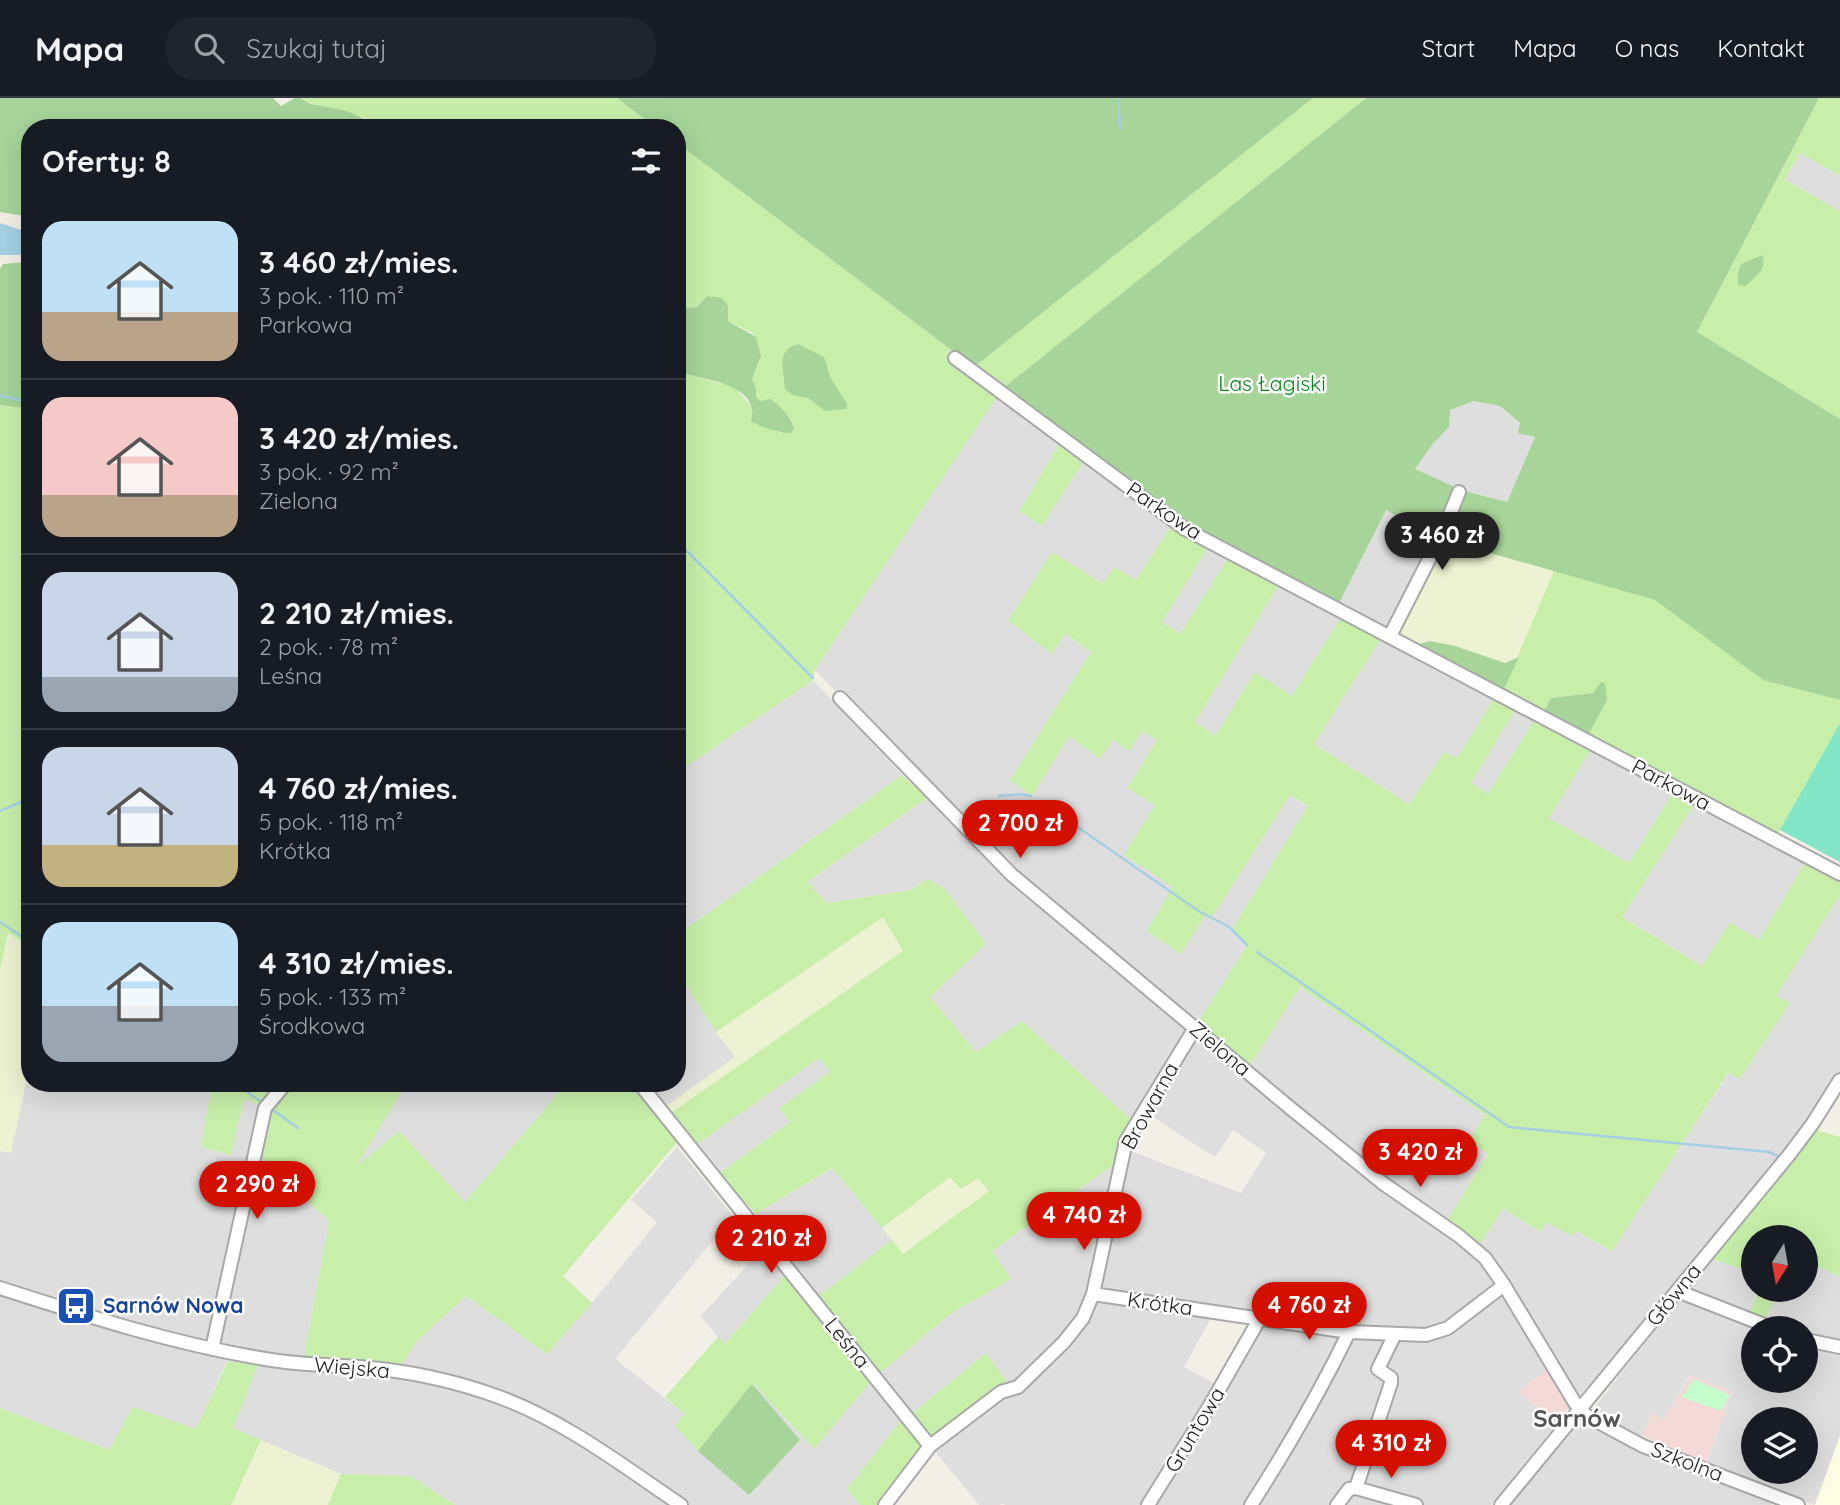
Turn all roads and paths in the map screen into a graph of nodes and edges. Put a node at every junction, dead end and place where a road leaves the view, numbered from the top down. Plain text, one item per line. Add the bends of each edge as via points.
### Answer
1 (955, 358) dead end
2 (1460, 492) dead end
3 (1390, 636) junction
4 (840, 698) dead end
5 (1840, 874) edge
6 (1195, 1028) junction
7 (1840, 1080) edge
8 (278, 1092) edge
9 (646, 1092) edge
10 (1504, 1285) junction
11 (0, 1288) edge
12 (1679, 1290) junction
13 (1093, 1294) junction
14 (1741, 1316) edge
15 (1258, 1317) junction
16 (1349, 1332) junction
17 (1395, 1334) junction
18 (1818, 1342) edge
19 (1840, 1347) edge
20 (212, 1349) junction
21 (1581, 1409) junction
22 (930, 1447) junction
23 (1356, 1488) junction
24 (681, 1505) edge
25 (885, 1505) edge
26 (1148, 1505) edge
27 (1251, 1505) edge
28 (1337, 1505) edge
29 (1416, 1505) edge
30 (1501, 1505) edge
31 (1798, 1505) edge

1 - 3 street, Parkowa via 1185,529
2 - 3 street
3 - 5 street, Parkowa
4 - 6 street, Zielona via 1012,875
6 - 10 street, Zielona via 1384,1184 1485,1258
6 - 13 street, Browarna via 1126,1141
7 - 12 street, Główna via 1789,1155
8 - 20 street via 265,1108
9 - 22 street, Leśna
10 - 17 street, Krótka via 1441,1331
10 - 21 street, Zielona
11 - 20 street, Wiejska
12 - 14 street
12 - 21 street, Główna
13 - 15 street, Krótka
13 - 22 street, Browarna via 1074,1329 1018,1387 1001,1392
15 - 16 street, Krótka
15 - 26 street, Gruntowa
16 - 17 street, Krótka
16 - 27 street
17 - 23 street via 1378,1369 1391,1383
18 - 19 street
20 - 24 street, Wiejska via 267,1360 416,1374 480,1390 560,1425
21 - 30 street, Główna
21 - 31 street, Szkolna via 1643,1446
22 - 25 street
23 - 28 street via 1349,1489
23 - 29 street

